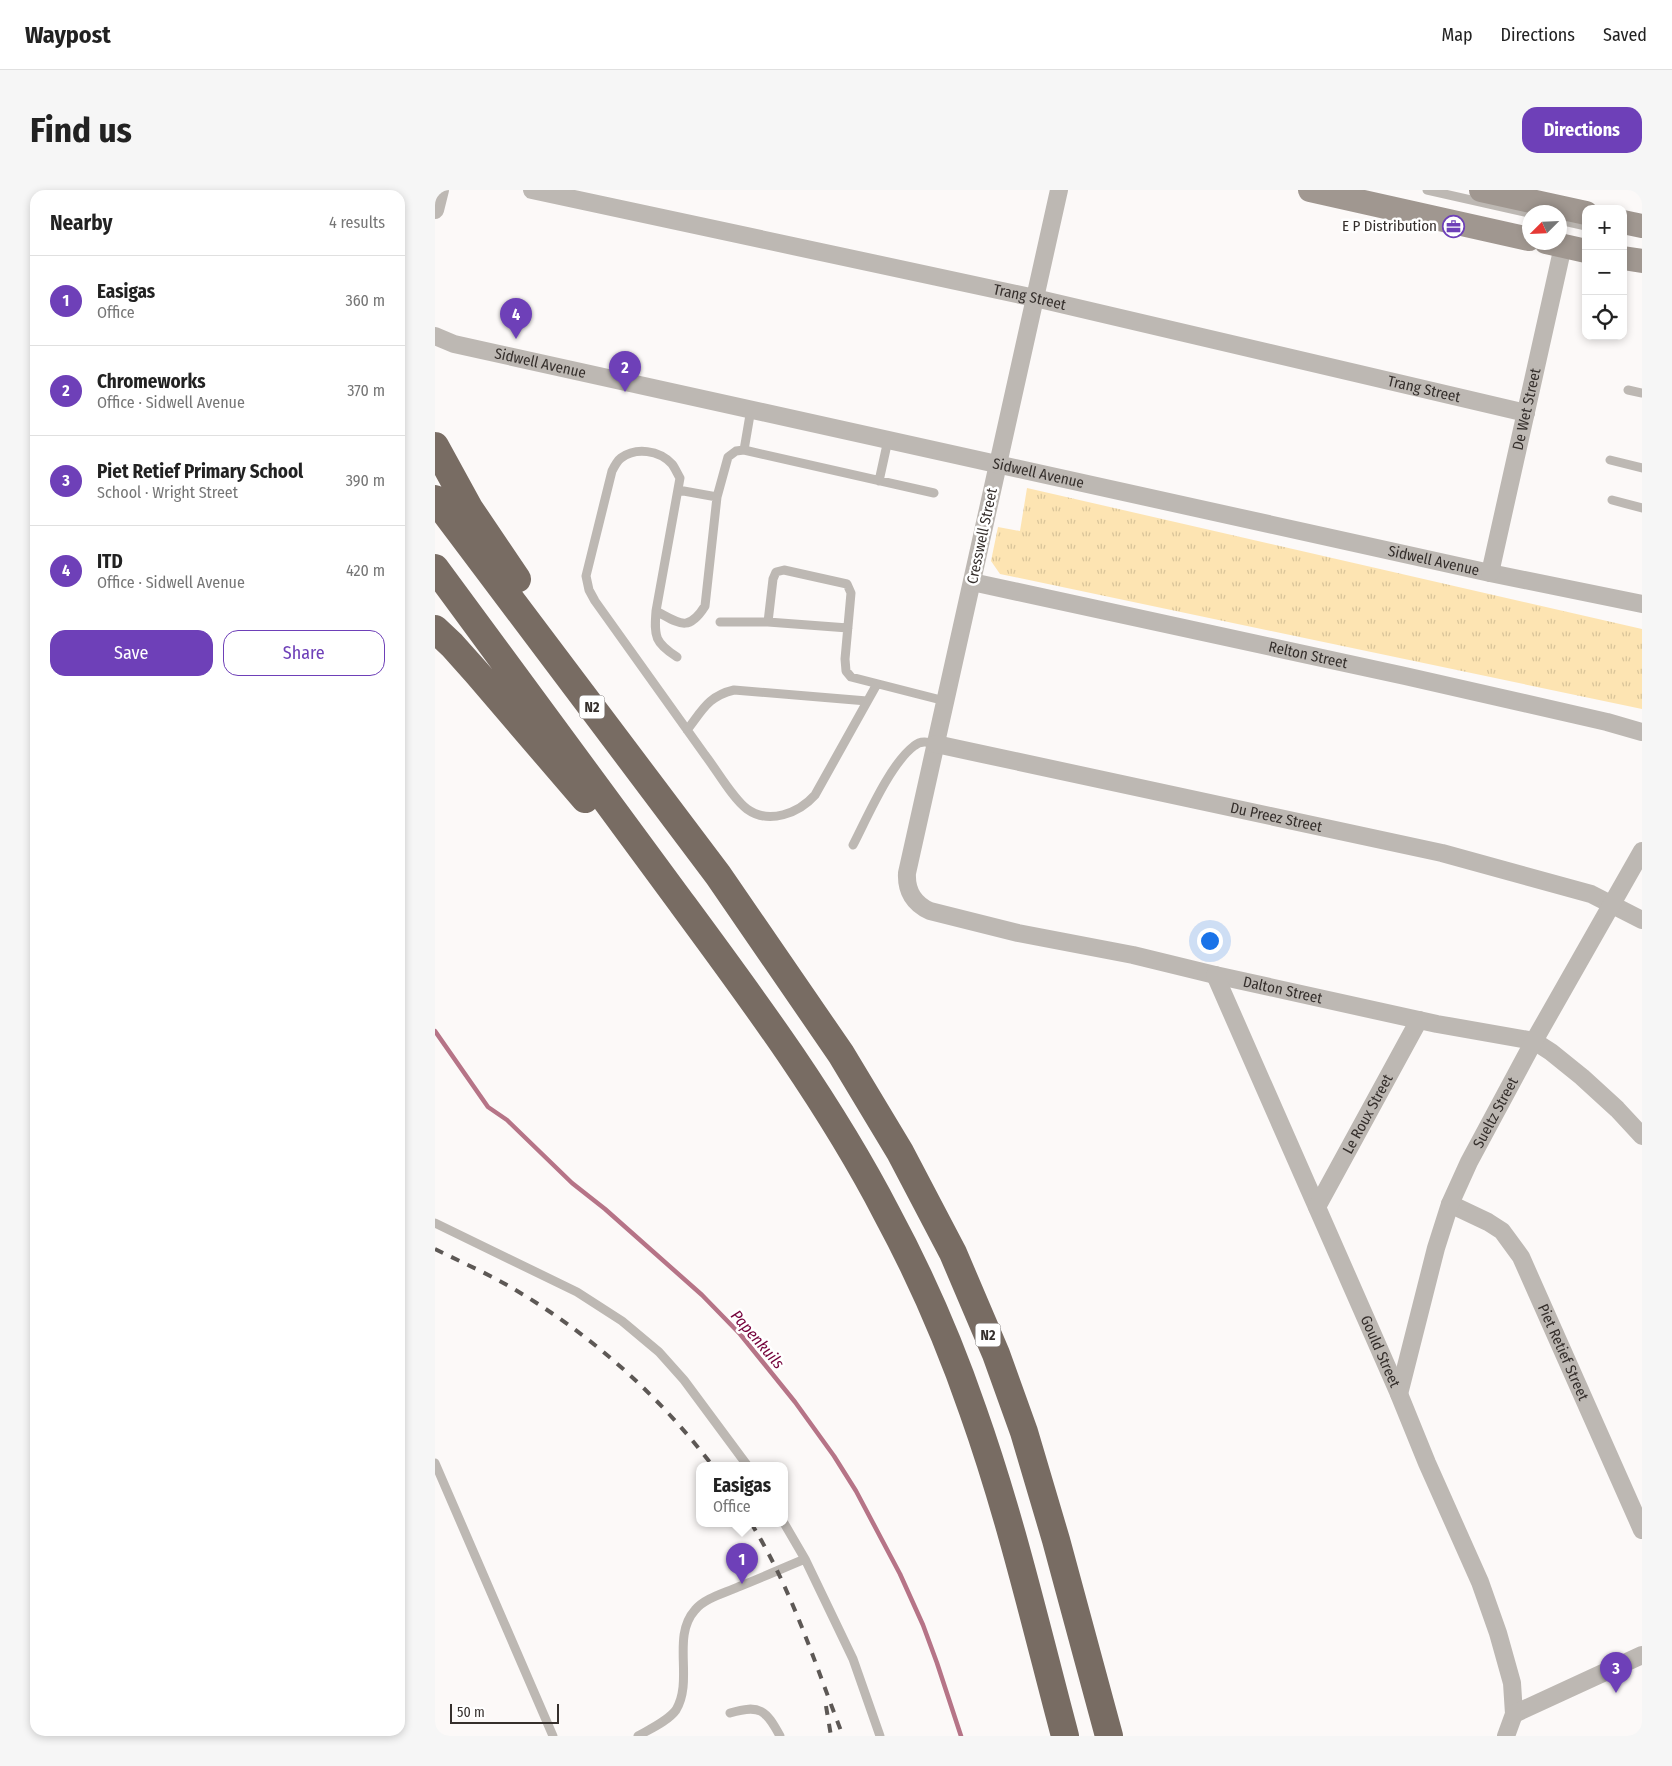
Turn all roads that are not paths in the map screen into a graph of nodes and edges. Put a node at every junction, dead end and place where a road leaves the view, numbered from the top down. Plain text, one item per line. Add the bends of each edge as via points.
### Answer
1 (440, 190) edge
2 (531, 190) edge
3 (1059, 190) edge
4 (1310, 190) edge
5 (1427, 190) edge
6 (1481, 190) edge
7 (435, 210) edge
8 (1522, 211) edge
9 (1582, 212) edge
10 (1567, 222) edge
11 (1627, 223) edge
12 (1582, 225) edge
13 (1642, 226) edge
14 (1522, 237) edge
15 (1567, 247) edge
16 (1553, 250) edge
17 (1582, 250) edge
18 (1627, 259) edge
19 (1642, 261) edge
20 (1035, 298) junction
21 (435, 336) edge
22 (1628, 390) dead end
23 (1642, 393) edge
24 (751, 409) junction
25 (1526, 413) junction
26 (889, 440) junction
27 (435, 446) edge
28 (744, 450) junction
29 (1610, 460) dead end
30 (998, 464) junction
31 (1642, 468) edge
32 (879, 481) junction
33 (678, 490) junction
34 (934, 493) dead end
35 (717, 497) junction
36 (435, 499) edge
37 (1612, 500) dead end
38 (1642, 508) edge
39 (435, 568) edge
40 (1490, 573) junction
41 (972, 582) junction
42 (1642, 604) edge
43 (655, 611) junction
44 (719, 622) dead end
45 (768, 622) junction
46 (847, 628) junction
47 (435, 629) edge
48 (677, 657) dead end
49 (877, 684) junction
50 (867, 701) junction
51 (945, 701) junction
52 (687, 730) junction
53 (1642, 732) edge
54 (936, 744) junction
55 (853, 845) dead end
56 (1642, 851) edge
57 (718, 875) junction
58 (907, 882) joint
59 (1612, 903) junction
60 (1642, 920) edge
61 (708, 939) junction
62 (1215, 975) junction
63 (1419, 1020) junction
64 (1533, 1041) junction
65 (1642, 1136) edge
66 (1450, 1204) junction
67 (1317, 1207) junction
68 (435, 1222) edge
69 (1399, 1394) junction
70 (745, 1462) edge
71 (435, 1463) edge
72 (786, 1527) edge
73 (1642, 1530) edge
74 (805, 1559) junction
75 (1642, 1655) edge
76 (730, 1713) dead end
77 (1514, 1714) junction
78 (553, 1736) edge
79 (638, 1736) edge
80 (780, 1736) edge
81 (880, 1736) edge
82 (1065, 1736) edge
83 (1109, 1736) edge
84 (1506, 1736) edge

1 - 7 street
2 - 20 street, Trang Street
3 - 20 street, Cresswell Street
4 - 14 main road
5 - 8 lane
6 - 9 main road
10 - 12 lane
11 - 13 main road
15 - 17 main road
16 - 25 street, De Wet Street
18 - 19 main road
20 - 25 street, Trang Street
20 - 30 street, Cresswell Street
21 - 24 street, Sidwell Avenue via 454,344
22 - 23 lane
24 - 26 street, Sidwell Avenue
24 - 28 lane
25 - 40 street, De Wet Street
26 - 30 street, Sidwell Avenue
26 - 32 lane
27 - 57 highway via 469,508
28 - 32 lane
28 - 35 lane via 729,457
29 - 31 lane
30 - 40 street, Sidwell Avenue
30 - 41 street, Cresswell Street
32 - 34 lane
33 - 35 lane
33 - 43 lane
33 - 52 lane via 680,478 661,455 649,451 619,459 611,471 586,576 595,601
35 - 43 lane via 705,606 689,623 681,623
36 - 57 highway, N2
37 - 38 lane
39 - 61 highway
40 - 42 street, Sidwell Avenue
41 - 51 street, Cresswell Street
41 - 53 street, Relton Street via 1415,678
43 - 48 lane via 657,640
44 - 45 lane
45 - 46 lane
45 - 46 lane via 773,579 776,572 784,570 847,584 851,593
46 - 49 lane via 846,671 851,677
47 - 61 highway
49 - 50 lane
49 - 51 lane
50 - 52 lane via 734,690 720,693 709,702
50 - 52 lane via 815,795 795,811 779,816 763,816 747,809
51 - 54 street, Cresswell Street
54 - 55 lane via 924,741 914,745 899,761
54 - 58 street, Cresswell Street
54 - 59 street, Du Preez Street via 1442,853 1570,887
56 - 59 street, Sueltz Street
57 - 83 highway, N2 via 841,1054 900,1152 953,1253 993,1345 1024,1432
58 - 62 street, Dalton Street via 915,902 930,911
59 - 60 street, Du Preez Street
59 - 64 street, Sueltz Street
61 - 82 highway via 802,1071 860,1164 935,1315 973,1412 1005,1511
62 - 63 street, Dalton Street
62 - 67 street, Gould Street
63 - 64 street, Dalton Street
63 - 67 street, Le Roux Street
64 - 65 street, Dalton Street via 1582,1077
64 - 66 street, Sueltz Street
66 - 69 street, Sueltz Street
66 - 73 street, Piet Retief Street via 1502,1231 1521,1257
67 - 69 street, Gould Street
68 - 70 lane via 577,1292 622,1321 659,1352 684,1380
69 - 77 street, Gould Street via 1480,1582 1512,1683
71 - 78 lane
72 - 74 lane
74 - 79 lane via 695,1609 684,1632 682,1691 675,1710
74 - 81 lane via 853,1659
75 - 77 street
76 - 80 lane via 746,1708 764,1712
77 - 84 street, Gould Street

